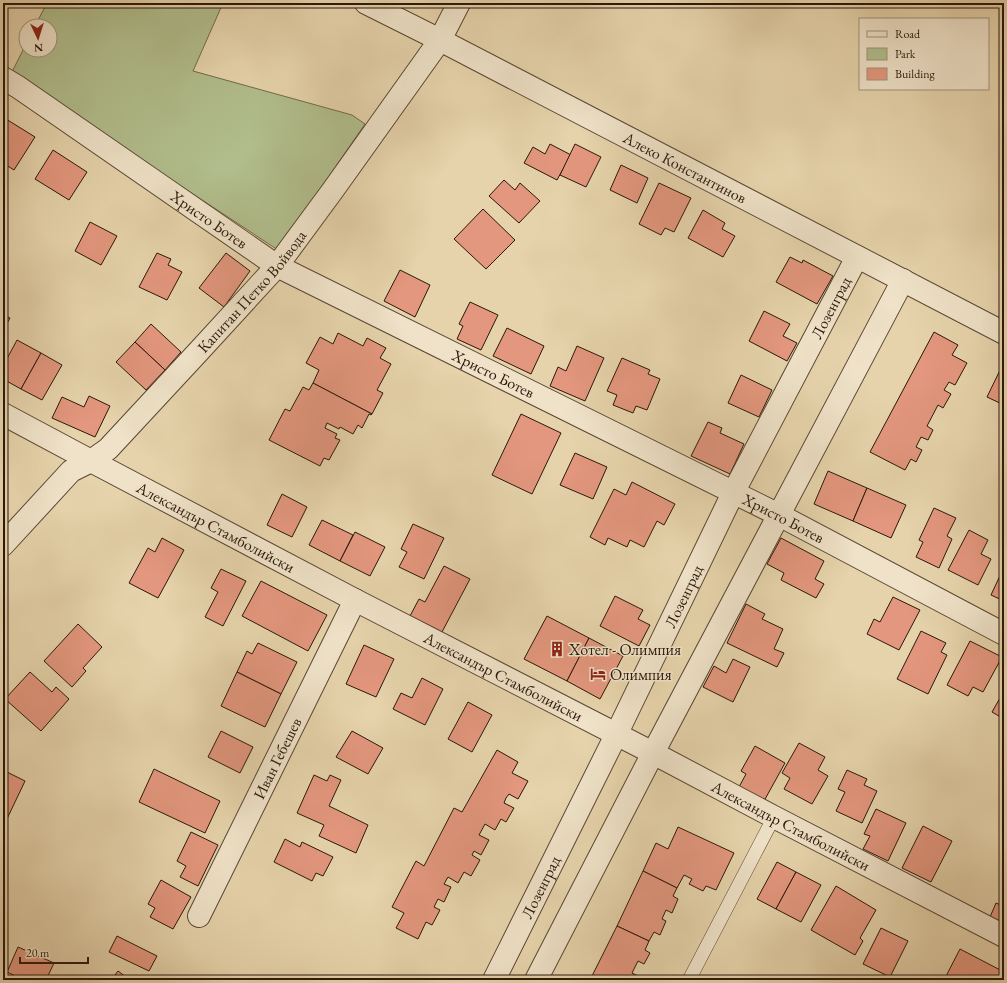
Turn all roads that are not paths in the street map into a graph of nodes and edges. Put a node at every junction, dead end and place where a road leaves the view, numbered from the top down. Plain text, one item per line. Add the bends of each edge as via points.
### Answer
1 (366, 3) edge
2 (459, 3) edge
3 (440, 40) junction
4 (3, 78) edge
5 (858, 257) junction
6 (277, 266) junction
7 (903, 280) junction
8 (1004, 333) edge
9 (3, 414) edge
10 (91, 462) junction
11 (733, 493) junction
12 (779, 515) junction
13 (3, 545) edge
14 (355, 600) junction
15 (1004, 634) edge
16 (616, 735) junction
17 (653, 753) junction
18 (774, 817) junction
19 (199, 916) dead end
20 (1004, 936) edge
21 (494, 980) edge
22 (536, 980) edge
23 (689, 980) edge

1 - 3 street, Алеко Константинов
2 - 3 street, Капитан Петко Войвода
3 - 5 street, Алеко Константинов
3 - 6 street, Капитан Петко Войвода
4 - 6 street, Христо Ботев
5 - 7 street, Алеко Константинов
5 - 11 street, Лозенград
6 - 10 street, Капитан Петко Войвода via 108,449
6 - 11 street, Христо Ботев
7 - 8 street, Алеко Константинов
7 - 12 street
9 - 10 street, Александър Стамболийски
10 - 13 street, Капитан Петко Войвода via 71,472
10 - 14 street, Александър Стамболийски
11 - 12 street, Христо Ботев
11 - 16 street, Лозенград
12 - 15 street, Христо Ботев
12 - 17 street
14 - 16 street, Александър Стамболийски
14 - 19 street, Иван Гебешев
16 - 17 street, Александър Стамболийски
16 - 21 street, Лозенград
17 - 18 street, Александър Стамболийски
17 - 22 street
18 - 20 street, Александър Стамболийски
18 - 23 lane

